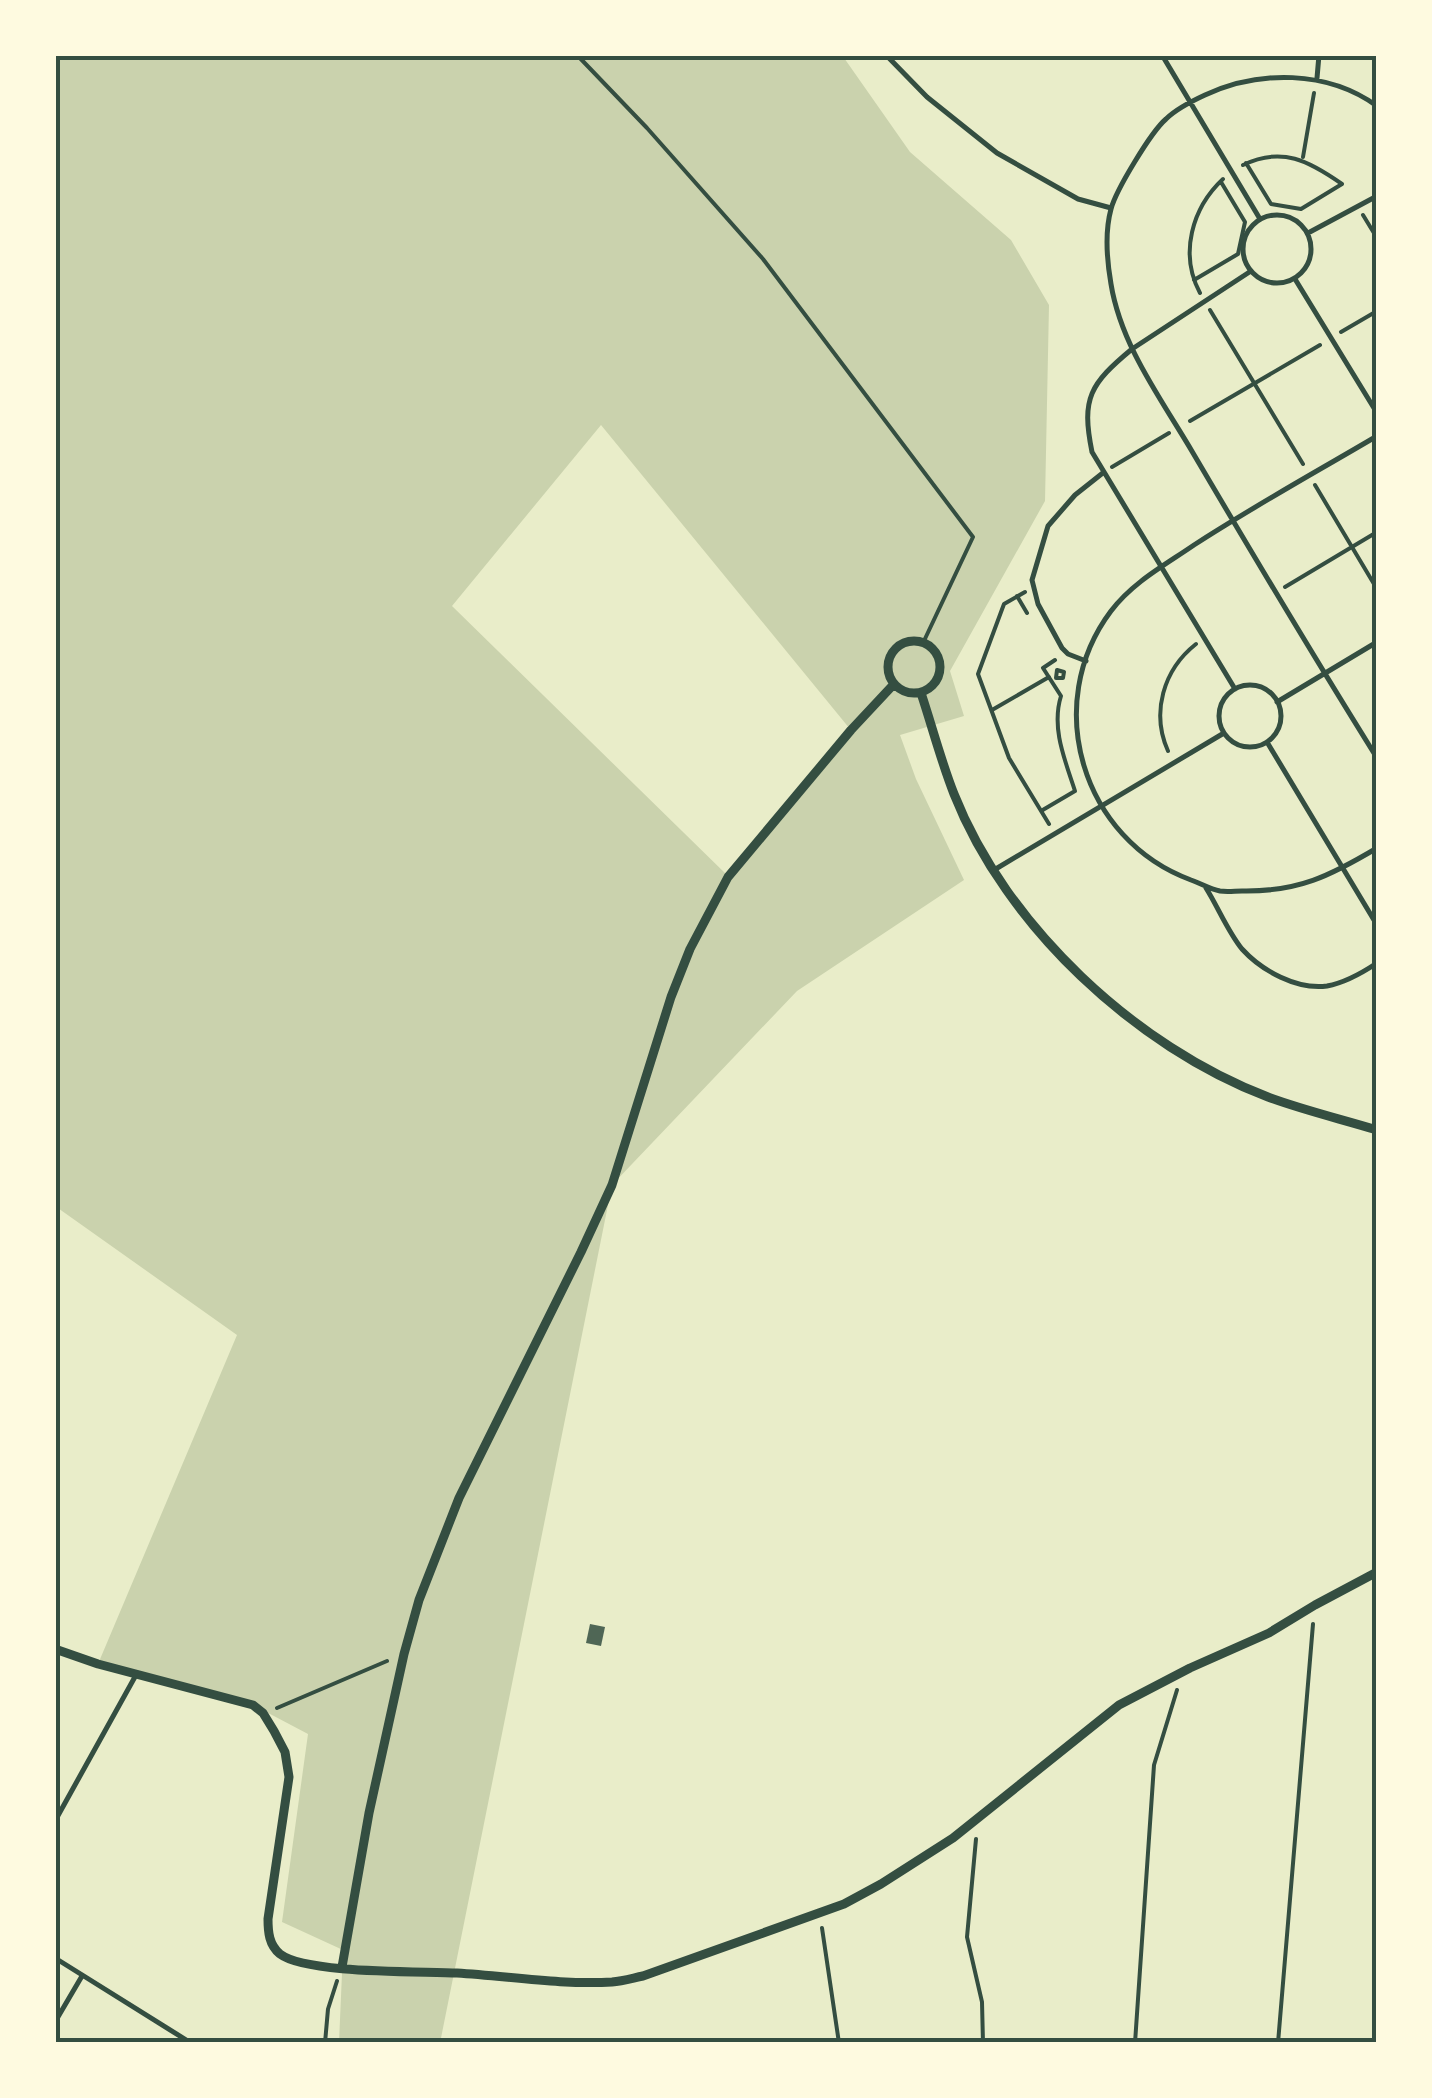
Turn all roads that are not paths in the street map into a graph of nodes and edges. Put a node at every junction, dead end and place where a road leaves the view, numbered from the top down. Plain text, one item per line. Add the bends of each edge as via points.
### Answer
1 (886, 55) edge
2 (1162, 55) edge
3 (1320, 55) edge
4 (1317, 78) junction
5 (1190, 102) junction
6 (1377, 106) edge
7 (1377, 196) edge
8 (1111, 208) junction
9 (1260, 219) junction
10 (1308, 233) junction
11 (1251, 272) junction
12 (1295, 278) junction
13 (1132, 349) junction
14 (1377, 413) edge
15 (1377, 436) edge
16 (1104, 472) junction
17 (1233, 520) junction
18 (1160, 568) junction
19 (1377, 642) edge
20 (1086, 661) junction
21 (1324, 673) junction
22 (894, 684) junction
23 (1235, 689) junction
24 (920, 693) junction
25 (1277, 702) junction
26 (1224, 732) junction
27 (1267, 742) junction
28 (1377, 758) edge
29 (1101, 806) junction
30 (1377, 848) edge
31 (1342, 869) junction
32 (994, 870) junction
33 (1205, 885) junction
34 (1377, 925) edge
35 (1377, 963) edge
36 (1377, 1130) edge
37 (1377, 1572) edge
38 (55, 1650) edge
39 (138, 1673) junction
40 (55, 1821) edge
41 (55, 1958) edge
42 (342, 1967) junction
43 (82, 1976) junction
44 (55, 2022) edge
45 (191, 2043) edge

1 - 8 lane via 926,97 997,153 1078,199
2 - 5 lane
3 - 4 lane
4 - 5 lane via 1240,82
4 - 6 lane
5 - 8 lane via 1152,136
5 - 9 lane
7 - 10 lane
8 - 13 lane via 1111,285
9 - 10 lane via 1288,216
9 - 11 lane via 1244,239
10 - 12 lane via 1311,254
11 - 12 lane via 1270,282
11 - 13 lane
12 - 14 lane
13 - 16 lane via 1090,395 1086,422
13 - 17 lane
15 - 17 lane
16 - 18 lane
16 - 20 lane via 1048,526 1032,580 1062,648
17 - 18 lane
17 - 21 lane
18 - 20 lane via 1111,611
18 - 23 lane
19 - 21 lane
20 - 29 lane via 1076,716 1081,756
21 - 25 lane
21 - 28 lane
22 - 24 street
22 - 24 street via 888,670 895,649 924,643 938,655 940,674
22 - 42 street via 728,876 690,949 612,1185 459,1498 418,1600
23 - 25 lane via 1262,688
23 - 26 lane via 1220,712
24 - 32 street via 954,796
25 - 27 lane via 1279,727
26 - 27 lane via 1244,746
26 - 29 lane
27 - 31 lane
29 - 32 lane
29 - 33 lane via 1143,855
30 - 31 lane
31 - 33 lane via 1271,892
31 - 34 lane
32 - 36 street via 1082,978 1158,1038 1267,1096
33 - 35 lane via 1241,948 1294,983 1326,986
37 - 42 street via 1119,1705 953,1838 819,1914 617,1982
38 - 39 street
39 - 40 lane
39 - 42 street via 263,1713 285,1752 289,1777 268,1935 296,1962
41 - 43 lane
43 - 44 lane
43 - 45 lane

